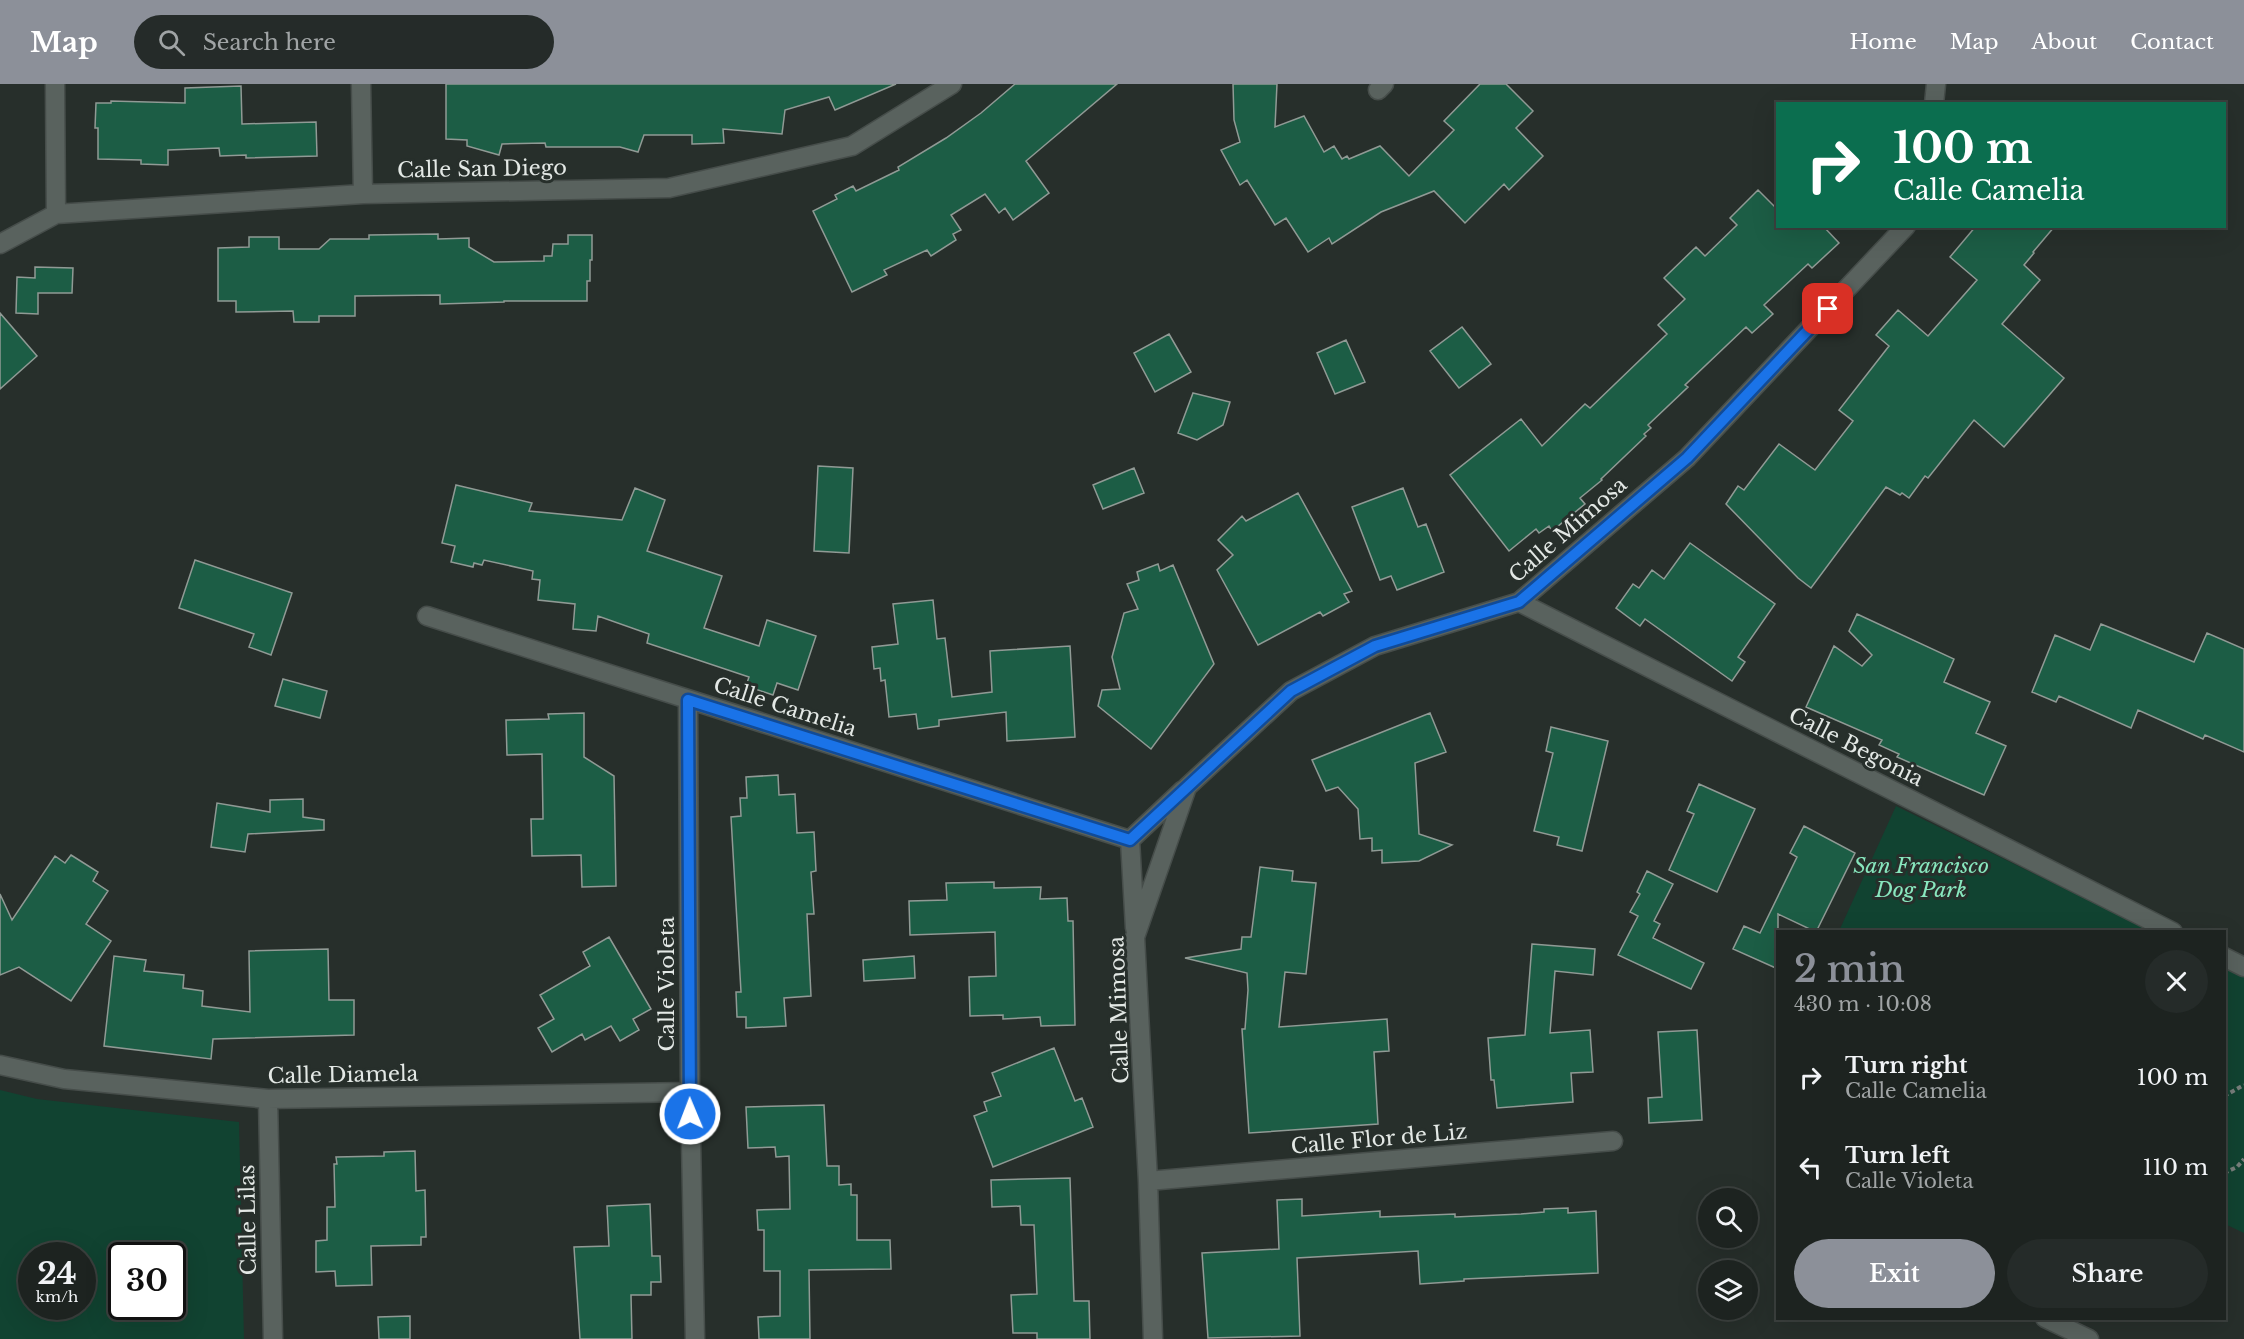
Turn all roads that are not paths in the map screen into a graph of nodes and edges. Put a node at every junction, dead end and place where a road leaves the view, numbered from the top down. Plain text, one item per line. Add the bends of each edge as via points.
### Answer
1 (55, 84) edge
2 (361, 84) edge
3 (952, 84) edge
4 (1936, 84) edge
5 (1934, 102) edge
6 (363, 194) junction
7 (56, 214) junction
8 (1904, 228) edge
9 (0, 244) edge
10 (1519, 602) junction
11 (427, 616) dead end
12 (688, 700) junction
13 (1187, 787) junction
14 (1130, 840) junction
15 (2169, 930) edge
16 (1135, 937) junction
17 (2226, 958) edge
18 (2244, 967) edge
19 (0, 1065) edge
20 (690, 1092) junction
21 (268, 1099) junction
22 (1613, 1141) dead end
23 (1148, 1181) junction
24 (2049, 1320) edge
25 (273, 1339) edge
26 (695, 1339) edge
27 (1154, 1339) edge
28 (2090, 1339) edge

1 - 7 street
2 - 6 street
3 - 6 street, Calle San Diego via 852,146 669,189
4 - 5 street
6 - 7 street, Calle San Diego
7 - 9 street, Calle San Diego
8 - 10 street, Calle Mimosa via 1687,458
10 - 13 street, Calle Mimosa via 1375,646 1291,691
10 - 15 street, Calle Begonia
11 - 12 street, Calle Camelia
12 - 14 street, Calle Camelia
12 - 20 street, Calle Violeta
13 - 14 street
13 - 16 street, Calle Mimosa
14 - 16 street
16 - 23 street, Calle Mimosa
17 - 18 street
19 - 21 street, Calle Diamela via 64,1079
20 - 21 street, Calle Diamela
20 - 26 street, Calle Violeta
21 - 25 street, Calle Lilas
22 - 23 street, Calle Flor de Liz
23 - 27 street, Calle Mimosa
24 - 28 street

